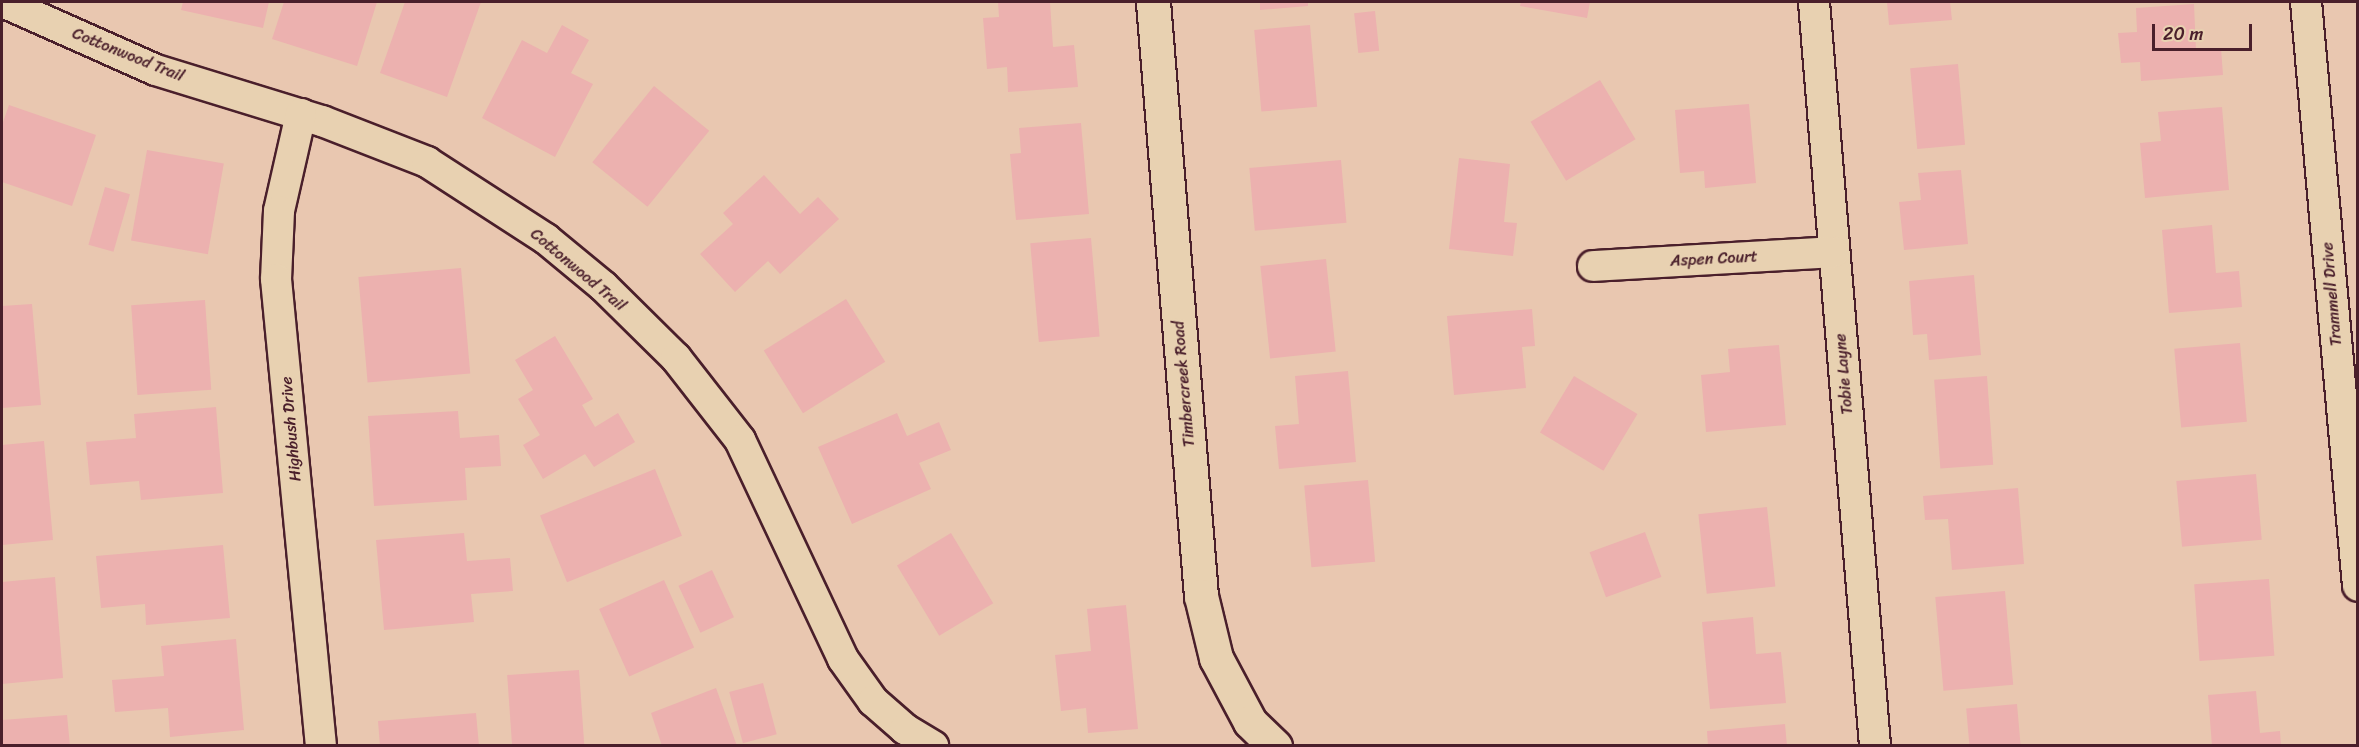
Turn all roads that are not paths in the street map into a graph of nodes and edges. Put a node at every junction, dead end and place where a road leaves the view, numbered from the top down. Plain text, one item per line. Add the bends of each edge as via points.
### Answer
1 (3, 2) edge
2 (1153, 2) edge
3 (1814, 2) edge
4 (2306, 2) edge
5 (301, 114) junction
6 (1834, 252) junction
7 (1593, 267) dead end
8 (2358, 586) edge
9 (896, 737) edge
10 (321, 746) edge
11 (933, 746) edge
12 (1275, 746) edge
13 (1875, 746) edge

1 - 5 street, Cottonwood Trail via 156,70
2 - 12 street, Timbercreek Road via 1201,597 1216,658 1250,722
3 - 6 street, Tobie Layne
4 - 8 street, Trammell Drive
5 - 9 street, Cottonwood Trail via 428,162 536,232 603,286 676,358 740,440 843,659
5 - 10 street, Highbush Drive via 279,211 276,279
6 - 7 street, Aspen Court
6 - 13 street, Tobie Layne
9 - 11 street, Cottonwood Trail

